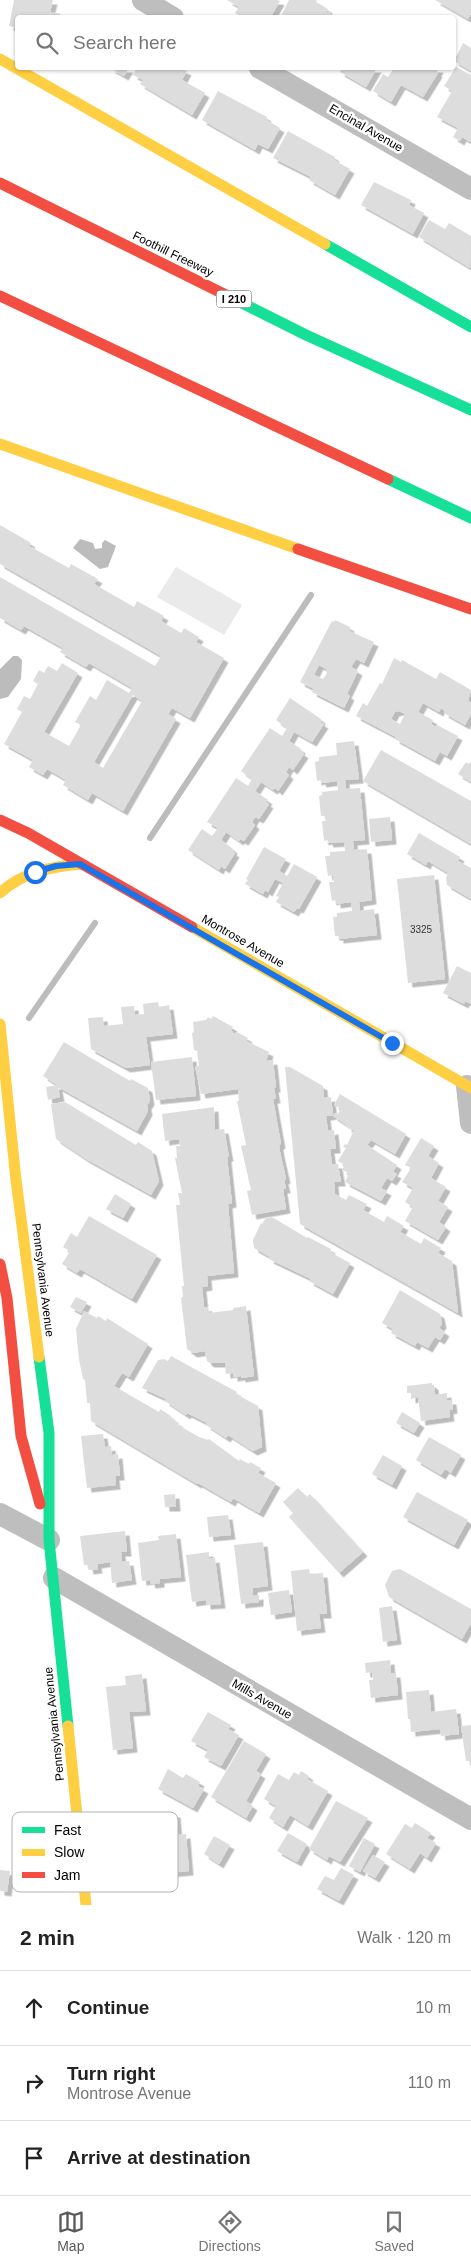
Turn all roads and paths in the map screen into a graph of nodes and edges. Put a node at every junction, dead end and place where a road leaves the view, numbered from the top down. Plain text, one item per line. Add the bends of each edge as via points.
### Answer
1 (143, 0) edge
2 (168, 15) edge
3 (0, 59) edge
4 (15, 68) edge
5 (19, 70) edge
6 (263, 70) edge
7 (0, 183) edge
8 (471, 189) edge
9 (0, 296) edge
10 (471, 327) edge
11 (471, 410) edge
12 (0, 444) edge
13 (471, 518) edge
14 (471, 609) edge
15 (0, 820) edge
16 (80, 864) junction
17 (0, 893) edge
18 (0, 1024) edge
19 (3, 1085) edge
20 (469, 1087) edge
21 (471, 1123) edge
22 (0, 1264) edge
23 (0, 1514) edge
24 (49, 1540) junction
25 (54, 1578) junction
26 (77, 1812) edge
27 (471, 1819) edge
28 (85, 1892) edge
29 (86, 1905) edge

1 - 2 street
3 - 4 main road
5 - 10 main road
6 - 8 street, Encinal Avenue
7 - 11 main road, Foothill Freeway / I 210 via 306,335
9 - 13 main road
12 - 14 main road
15 - 16 main road, Montrose Avenue
16 - 17 main road via 35,872 12,881
16 - 20 main road, Montrose Avenue
18 - 19 main road, Pennsylvania Avenue
19 - 24 main road, Pennsylvania Avenue via 49,1433
20 - 21 street
22 - 24 main road, Pennsylvania Avenue via 7,1298 21,1436
23 - 24 street
24 - 25 main road, Pennsylvania Avenue
25 - 26 main road, Pennsylvania Avenue
25 - 27 street, Mills Avenue
28 - 29 main road, Pennsylvania Avenue

